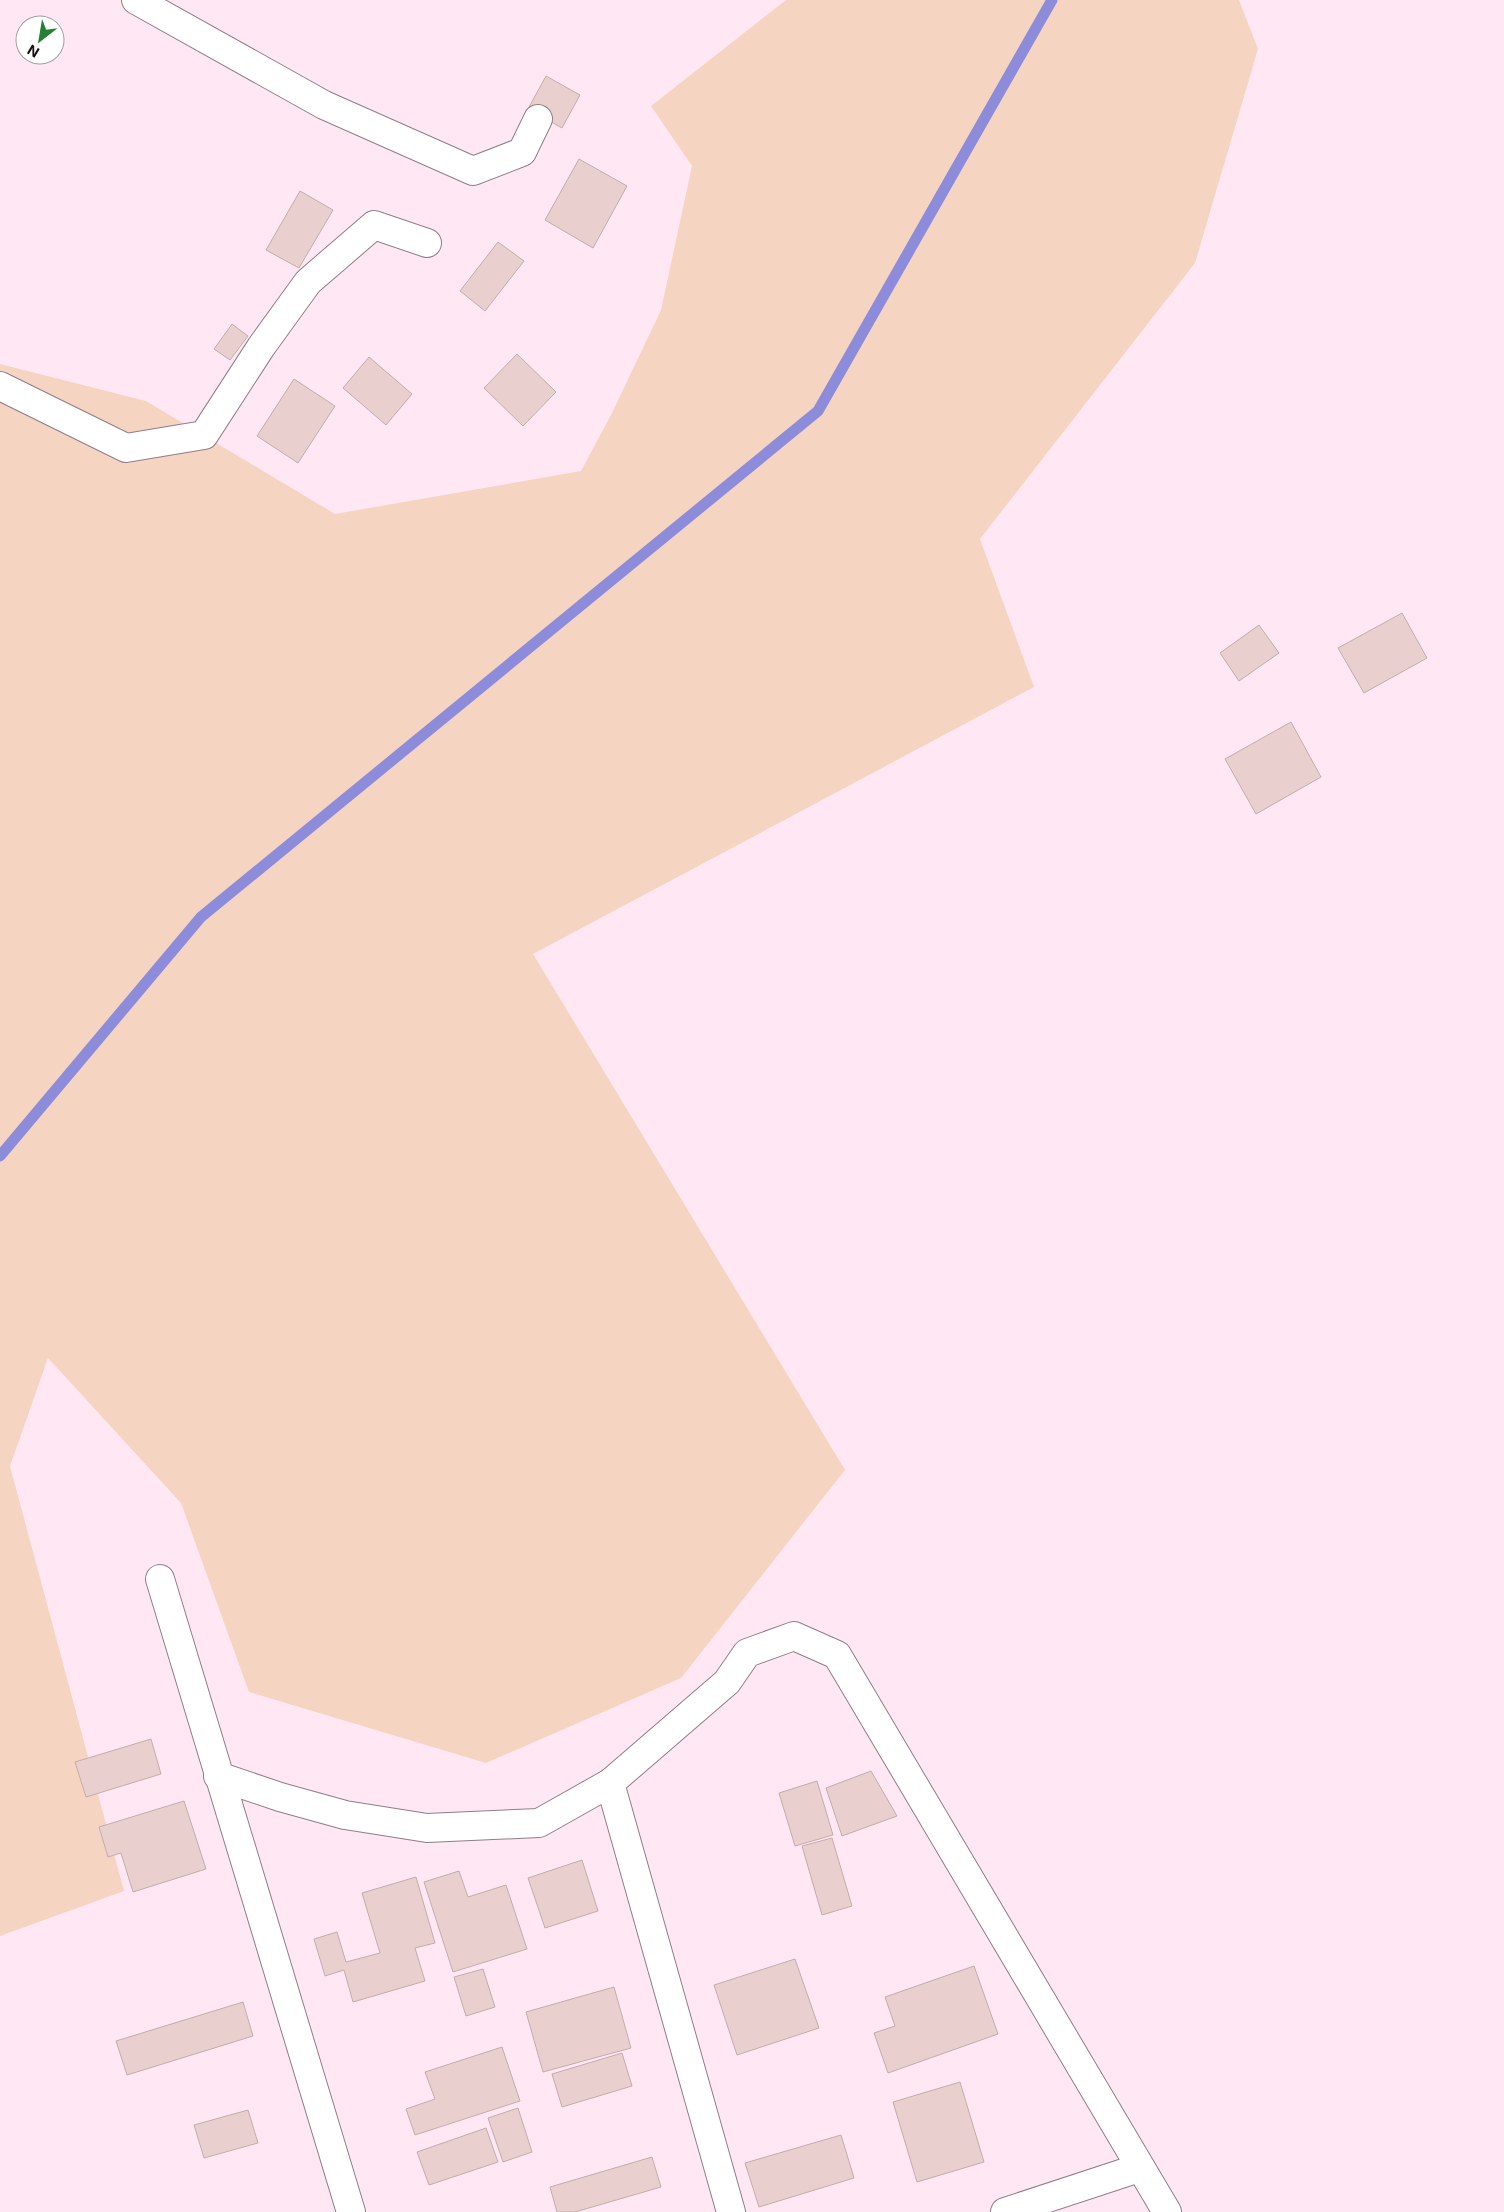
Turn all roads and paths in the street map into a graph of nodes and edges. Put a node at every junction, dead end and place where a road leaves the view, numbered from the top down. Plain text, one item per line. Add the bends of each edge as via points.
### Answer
1 (136, 0) edge
2 (538, 119) dead end
3 (426, 243) dead end
4 (0, 386) edge
5 (160, 1579) dead end
6 (218, 1776) junction
7 (610, 1783) junction
8 (1139, 2168) junction
9 (351, 2212) edge
10 (731, 2212) edge
11 (1005, 2212) edge
12 (1167, 2212) edge

1 - 2 street via 324,105 473,171 522,152
3 - 4 street via 374,225 315,275 261,347 204,435 126,448
5 - 6 street
6 - 7 street via 345,1815 427,1828 539,1823
6 - 9 street
7 - 8 street via 727,1682 747,1653 794,1636 837,1655
7 - 10 street
8 - 11 street
8 - 12 street

